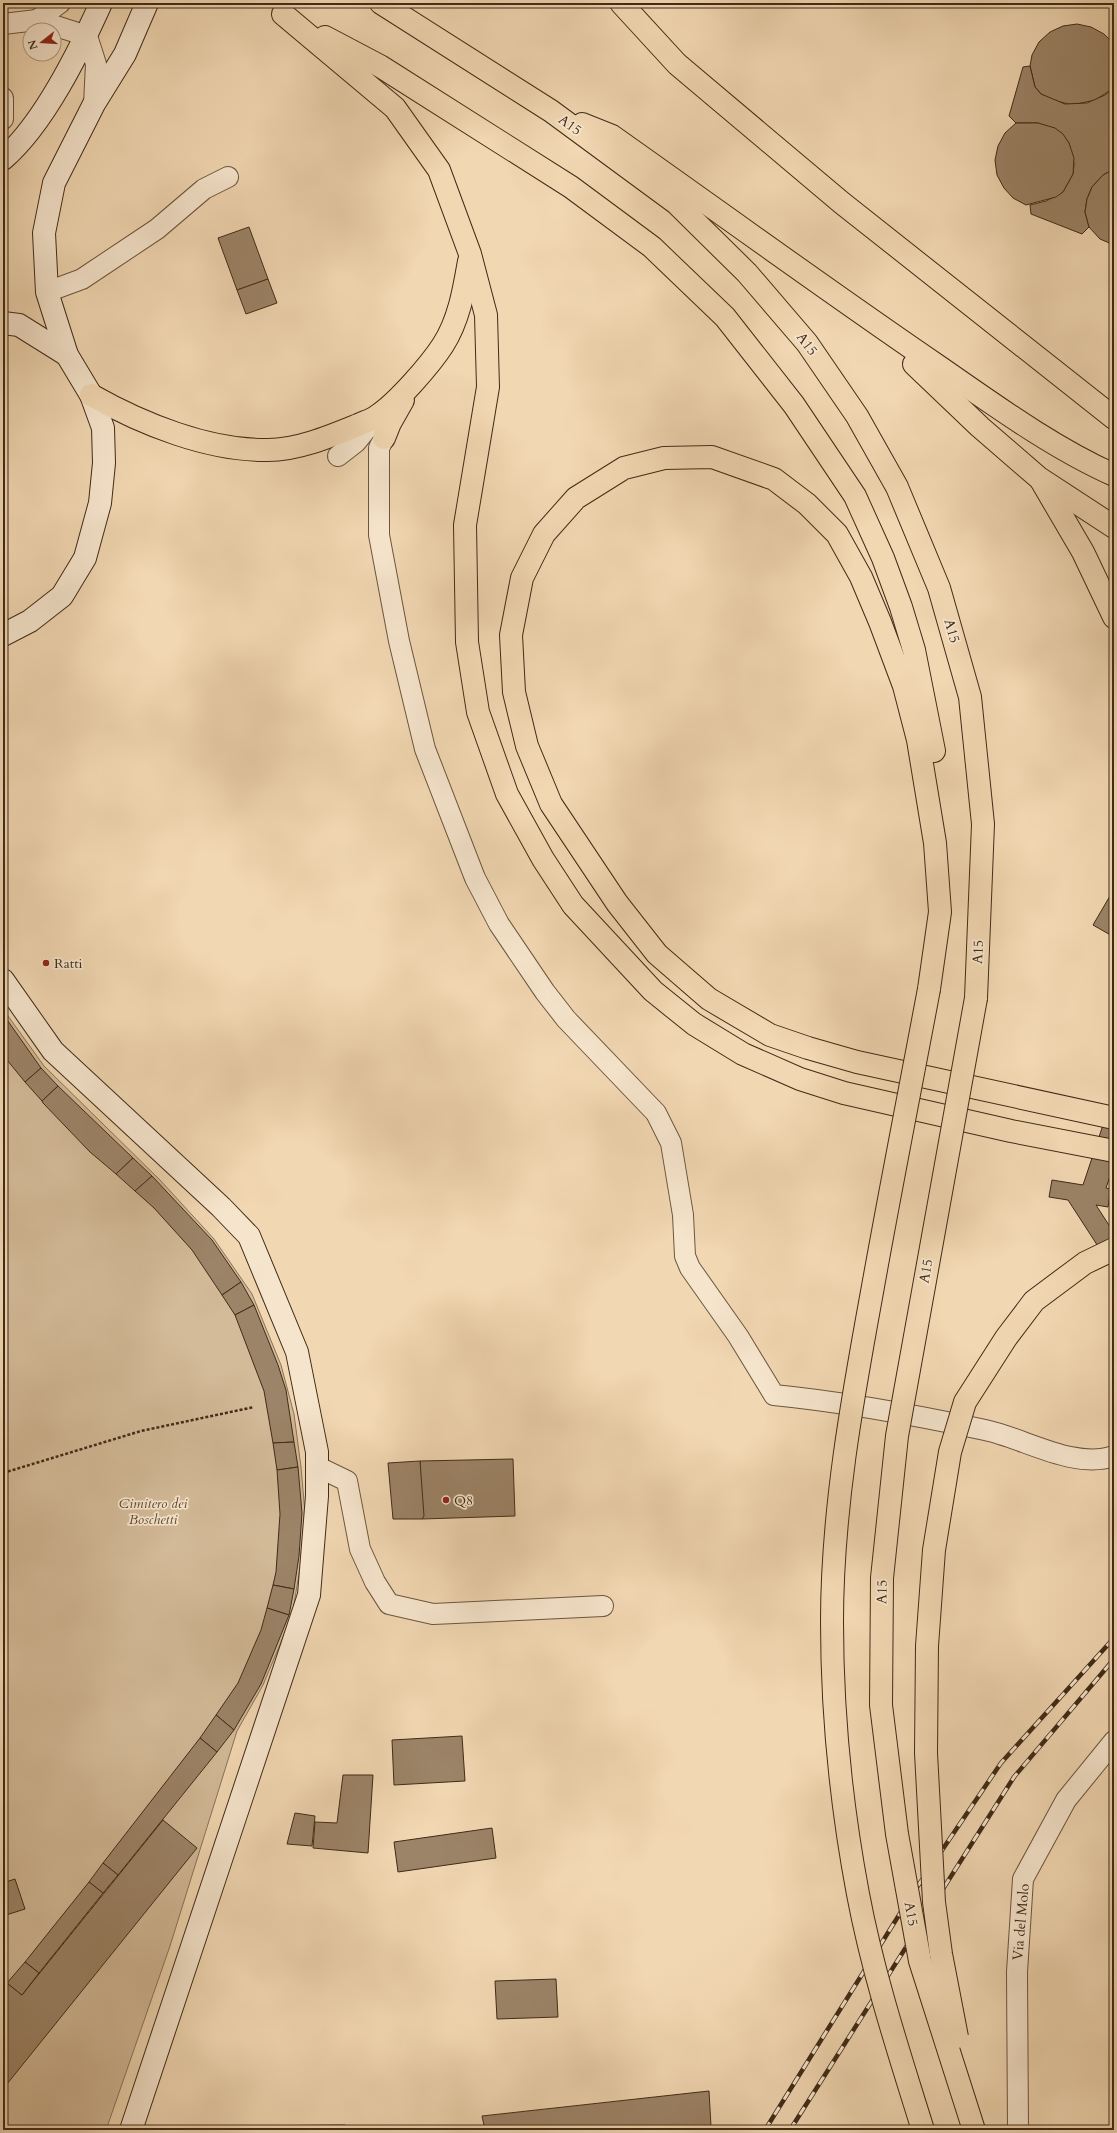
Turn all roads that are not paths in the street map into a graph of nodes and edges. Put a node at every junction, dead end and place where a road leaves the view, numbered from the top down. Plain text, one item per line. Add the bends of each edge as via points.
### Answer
1 (60, 3) edge
2 (102, 3) edge
3 (147, 3) edge
4 (621, 3) edge
5 (387, 7) edge
6 (275, 8) edge
7 (37, 20) junction
8 (3, 24) edge
9 (87, 36) junction
10 (3, 98) edge
11 (94, 104) junction
12 (551, 111) junction
13 (3, 119) edge
14 (3, 159) edge
15 (228, 177) dead end
16 (470, 254) junction
17 (47, 292) junction
18 (848, 305) junction
19 (3, 323) edge
20 (68, 356) junction
21 (414, 380) junction
22 (91, 394) junction
23 (377, 416) junction
24 (1114, 418) edge
25 (384, 438) joint
26 (338, 456) dead end
27 (1114, 475) edge
28 (1039, 478) junction
29 (1114, 527) edge
30 (1114, 617) edge
31 (3, 634) edge
32 (940, 912) junction
33 (3, 980) edge
34 (1114, 1118) edge
35 (1114, 1151) edge
36 (1114, 1249) edge
37 (1114, 1456) edge
38 (316, 1466) junction
39 (603, 1606) dead end
40 (1114, 1741) edge
41 (131, 2130) edge
42 (923, 2130) edge
43 (974, 2130) edge
44 (979, 2130) edge
45 (1018, 2130) edge

1 - 7 lane
2 - 9 street
3 - 11 street via 125,54
4 - 24 highway via 676,64 842,203
5 - 12 highway, A15 / A15
6 - 16 highway via 395,108 439,170
6 - 32 highway via 380,66 570,187 652,247 725,317 794,405 850,489 883,558 901,607 917,664 932,738 941,804
7 - 8 lane
7 - 9 lane
9 - 11 lane via 96,64
9 - 14 street via 38,120
10 - 13 lane
11 - 17 street via 54,183 44,233
12 - 18 highway via 612,136
12 - 43 highway, A15 / A15, bridge via 676,203 747,273 807,343 857,416 896,487 940,588 970,697 983,824 976,998 897,1436 882,1578 881,1705 897,1834 920,1961
15 - 17 lane via 204,189 156,229 82,279
16 - 21 highway via 458,311 443,344
16 - 35 highway via 486,315 488,387 465,525 467,642 478,712 507,794 543,859 573,905 653,991 694,1024 743,1054 800,1079 844,1093 1011,1131
17 - 20 street
18 - 27 highway via 1011,416 1094,466
18 - 28 highway
19 - 20 street via 19,325
20 - 22 street
21 - 23 highway
21 - 25 highway
22 - 23 highway via 117,410 216,445 269,450 320,441
22 - 31 street via 103,428 104,463 100,503 85,558 62,596 30,621
23 - 26 lane via 356,442
25 - 37 lane via 379,448 379,535 399,641 425,749 475,878 499,924 545,992 566,1019 656,1113 671,1143 683,1216 685,1256 690,1268 738,1336 774,1395 834,1401 987,1430 1074,1459
28 - 29 highway
28 - 30 highway via 1083,552
32 - 34 highway via 935,843 928,795 918,740 904,686 861,577 837,534 808,504 774,480 712,457 664,458 624,468 576,498 544,534 522,578 510,635 514,692 527,746 551,804 617,904 657,954 709,1000 770,1035 856,1062
32 - 42 highway, bridge via 929,989 854,1385 840,1485 832,1620 835,1729 847,1830 859,1897 902,2062
33 - 38 street via 53,1051 222,1207 249,1236 298,1352 316,1452
36 - 44 highway, bridge via 1085,1263 1034,1301 1006,1338 965,1402 950,1452 934,1550 927,1646 926,1745 934,1902 952,2011
38 - 39 lane via 347,1481 360,1549 375,1582 389,1604 433,1614
38 - 41 street via 317,1496 309,1595
40 - 45 lane, Via del Molo via 1066,1800 1023,1879 1016,1972

